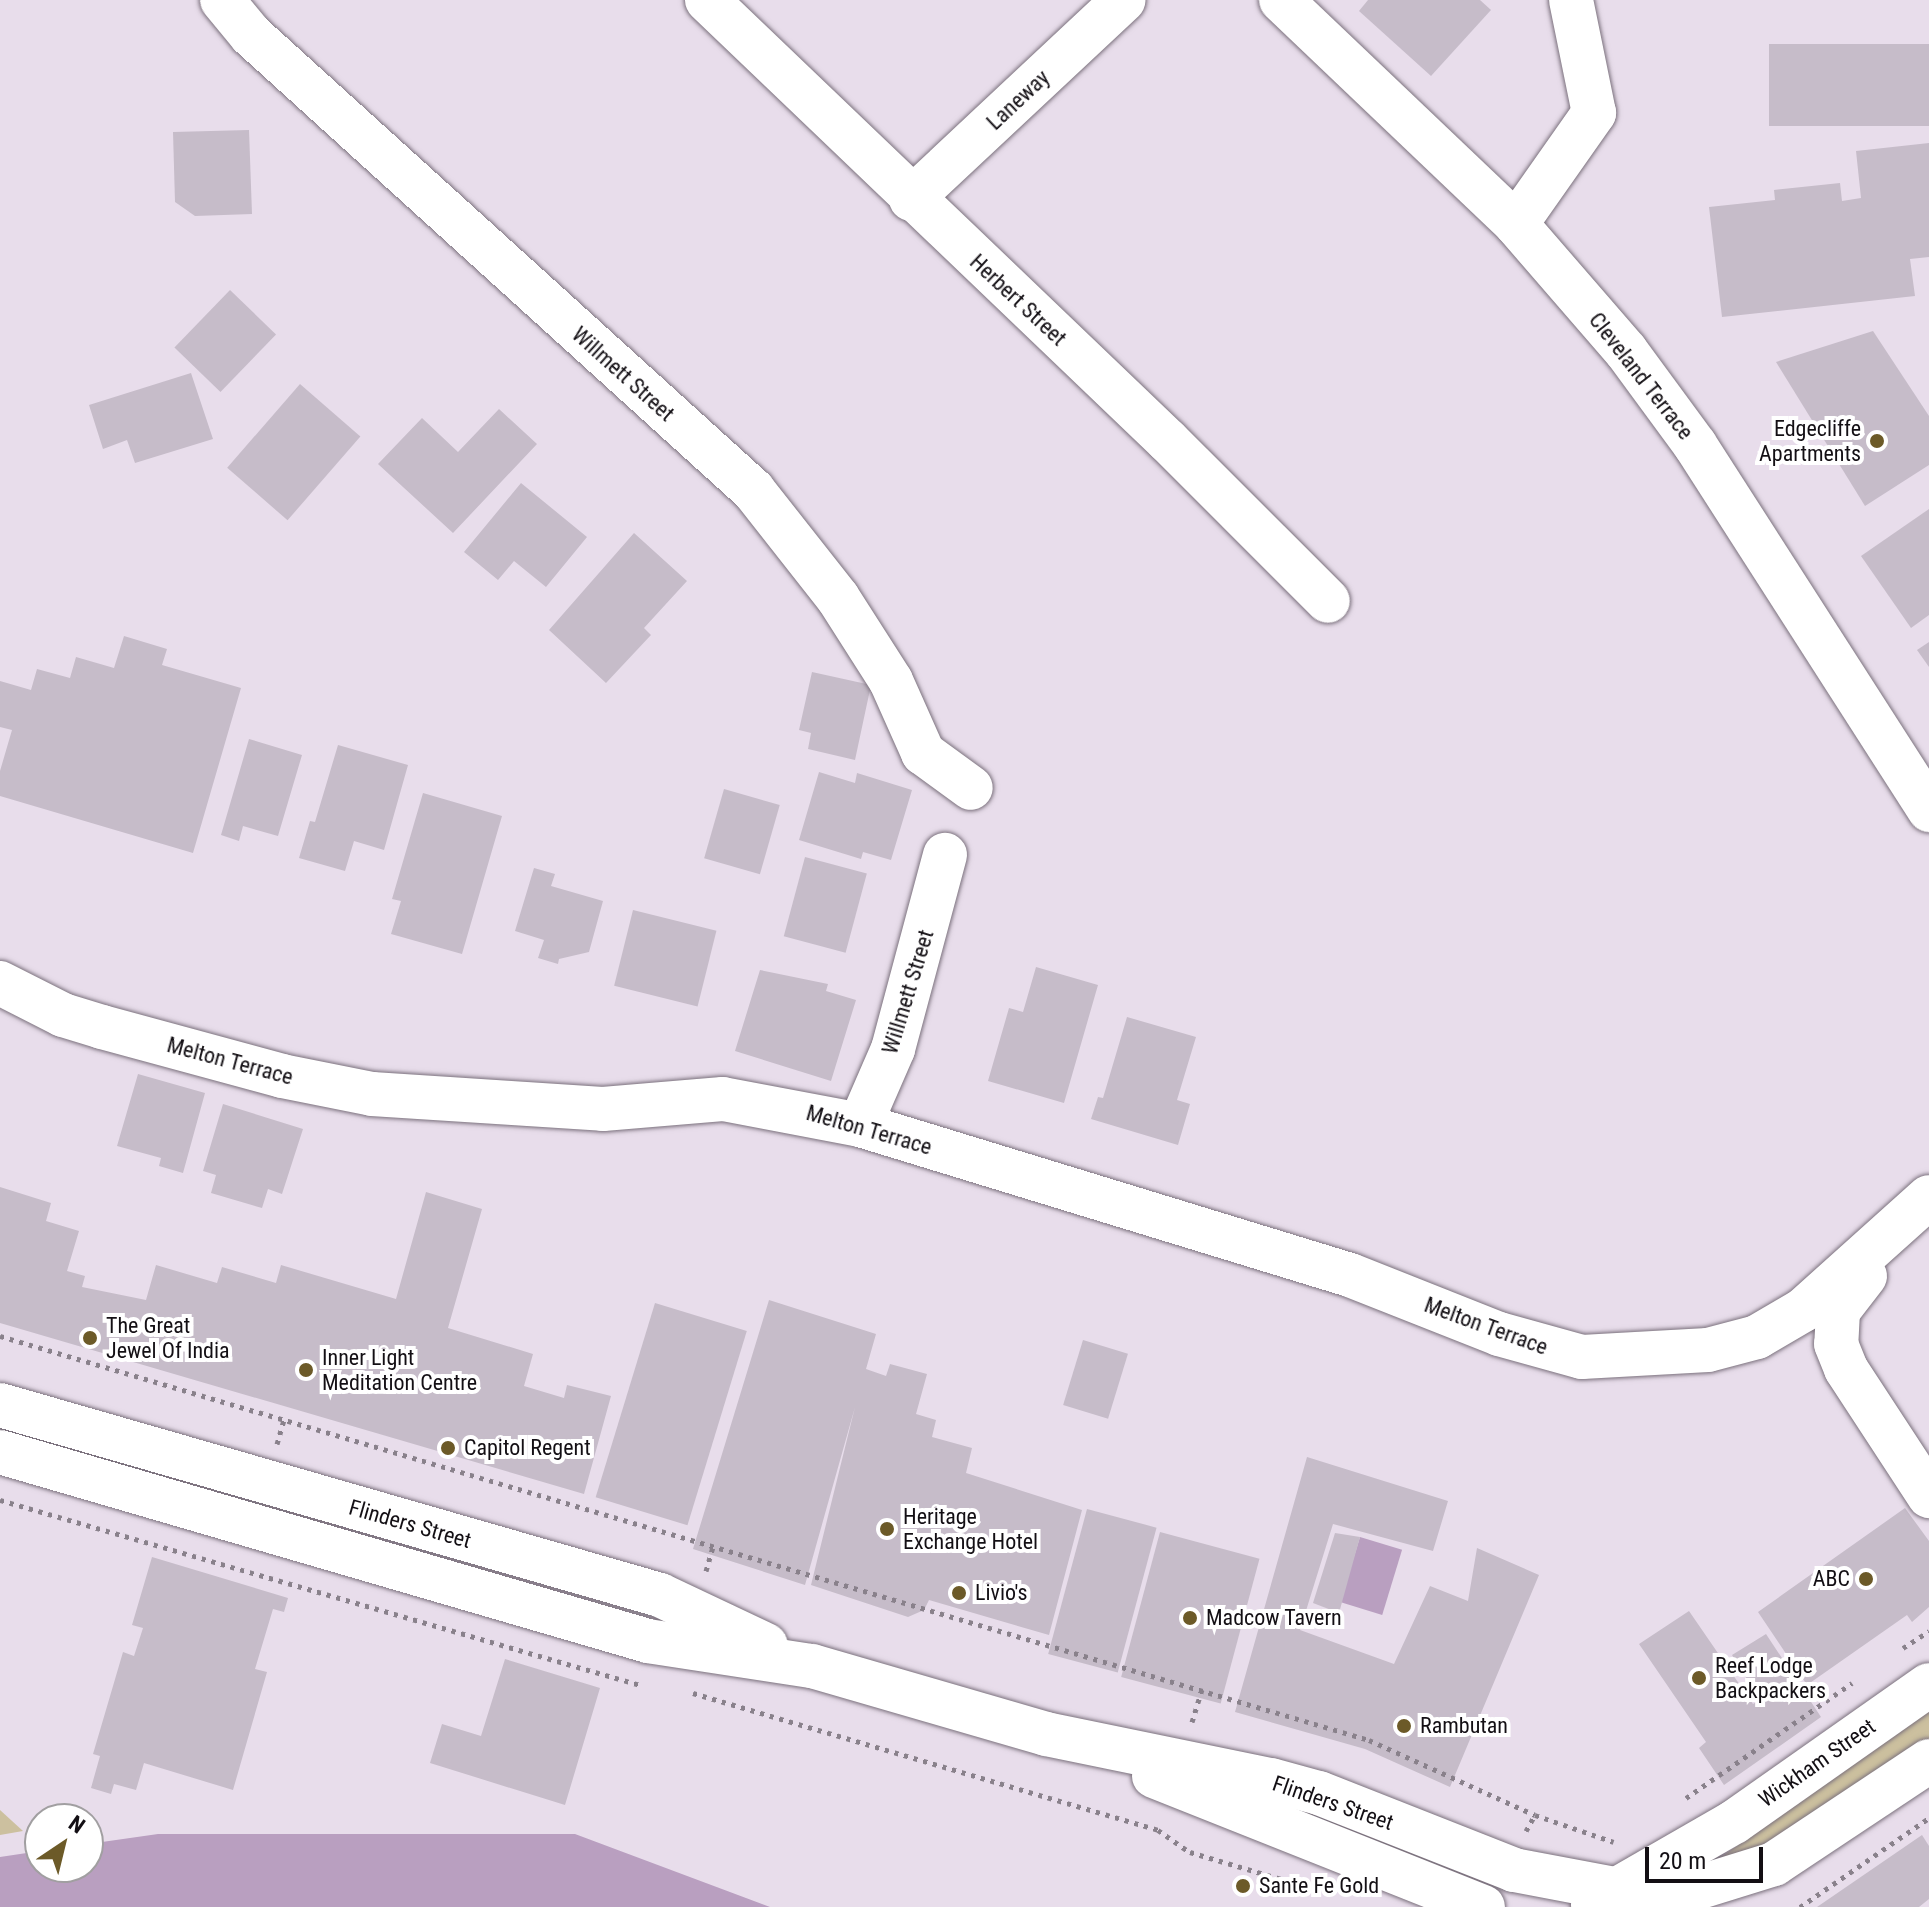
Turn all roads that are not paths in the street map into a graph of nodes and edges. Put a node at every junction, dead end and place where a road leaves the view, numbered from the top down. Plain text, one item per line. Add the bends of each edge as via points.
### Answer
1 (222, 0) edge
2 (707, 0) edge
3 (1124, 0) edge
4 (1281, 0) edge
5 (1571, 0) edge
6 (911, 199) junction
7 (1516, 224) junction
8 (1328, 601) dead end
9 (971, 788) dead end
10 (1929, 810) edge
11 (945, 855) dead end
12 (0, 983) edge
13 (860, 1125) junction
14 (1929, 1197) edge
15 (1929, 1231) edge
16 (1724, 1348) junction
17 (1842, 1362) junction
18 (0, 1405) edge
19 (0, 1452) edge
20 (1929, 1496) edge
21 (812, 1666) junction
22 (1929, 1685) edge
23 (1046, 1734) junction
24 (1929, 1761) edge
25 (1609, 1894) edge
26 (1673, 1902) edge
27 (1483, 1907) edge

1 - 9 street, Willmett Street via 251,35 753,490 838,598 891,681 923,753
2 - 6 street, Herbert Street via 788,73
3 - 6 street, Laneway
4 - 7 street, Cleveland Terrace
5 - 7 street via 1594,113
6 - 8 street, Herbert Street via 1168,441
7 - 10 street, Cleveland Terrace via 1626,351 1695,445
11 - 13 street, Willmett Street via 893,1049
12 - 13 street, Melton Terrace via 63,1015 102,1027 282,1076 372,1094 603,1109 723,1099
13 - 16 street, Melton Terrace via 1350,1275 1531,1345 1610,1358
14 - 16 street, Melton Terrace via 1803,1310 1757,1337
15 - 17 street via 1879,1264 1843,1299 1834,1333
16 - 17 street, Melton Terrace via 1815,1345
17 - 20 street
18 - 21 street, Flinders Street via 660,1595
19 - 21 street, Flinders Street via 648,1641
21 - 23 street, Flinders Street
22 - 25 street, Wickham Street via 1734,1822
23 - 25 street, Flinders Street via 1319,1793 1514,1870
23 - 27 street, Flinders Street
24 - 26 street via 1774,1864
25 - 26 street, Flinders Street via 1654,1889

